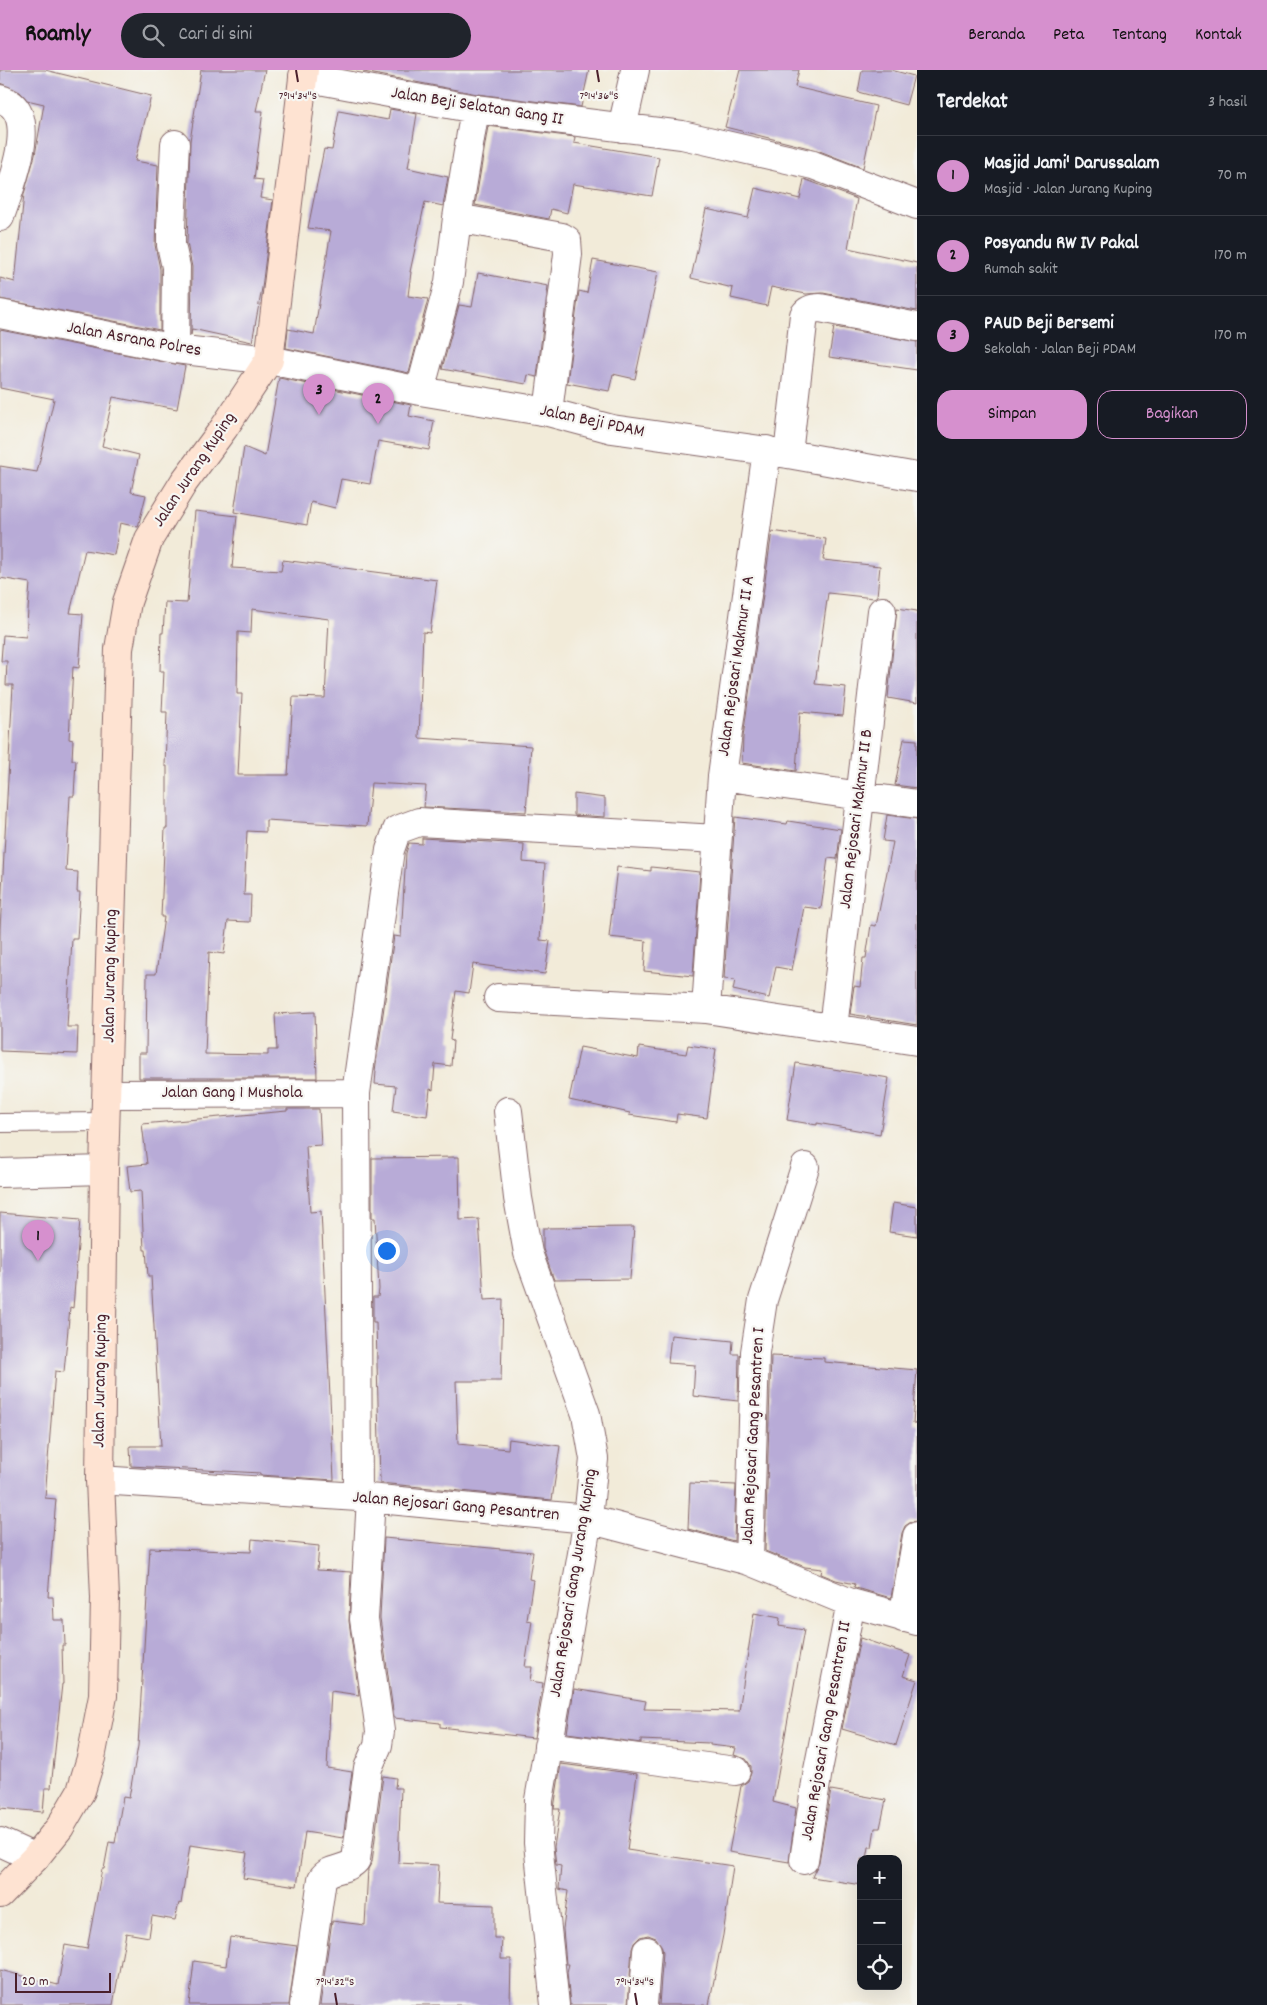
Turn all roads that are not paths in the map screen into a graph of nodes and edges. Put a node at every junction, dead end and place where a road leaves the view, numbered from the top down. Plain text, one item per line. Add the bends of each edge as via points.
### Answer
1 (635, 70) edge
2 (304, 74) edge
3 (0, 100) edge
4 (475, 109) junction
5 (622, 128) junction
6 (175, 144) dead end
7 (917, 205) edge
8 (0, 217) edge
9 (457, 218) junction
10 (0, 314) edge
11 (917, 327) edge
12 (175, 349) junction
13 (269, 360) junction
14 (420, 391) junction
15 (548, 412) junction
16 (778, 452) junction
17 (917, 477) edge
18 (882, 611) dead end
19 (722, 776) junction
20 (859, 795) junction
21 (917, 804) edge
22 (717, 839) junction
23 (498, 998) dead end
24 (706, 1009) junction
25 (833, 1028) junction
26 (917, 1041) edge
27 (356, 1093) junction
28 (108, 1094) junction
29 (508, 1110) dead end
30 (106, 1122) junction
31 (0, 1123) edge
32 (805, 1167) dead end
33 (104, 1170) junction
34 (0, 1173) edge
35 (100, 1480) junction
36 (364, 1498) junction
37 (588, 1519) junction
38 (917, 1536) edge
39 (749, 1561) junction
40 (851, 1603) junction
41 (910, 1620) edge
42 (548, 1746) junction
43 (736, 1771) dead end
44 (0, 1842) edge
45 (35, 1858) junction
46 (804, 1860) dead end
47 (0, 1894) edge
48 (648, 1951) dead end
49 (304, 2005) edge
50 (555, 2005) edge
51 (643, 2005) edge

1 - 5 street
2 - 4 street, Jalan Beji Selatan Gang II
2 - 13 street, Jalan Jurang Kuping
3 - 8 street via 10,102 19,113 22,130 20,154
4 - 5 street, Jalan Beji Selatan Gang II
4 - 9 street
5 - 7 street, Jalan Beji Selatan Gang II via 682,135 813,165
6 - 12 street via 171,245 176,266
9 - 14 street via 449,282
9 - 15 street via 567,240 568,254
10 - 12 street, Jalan Asrana Polres
11 - 16 street, Jalan Rejosari Makmur II A via 820,308 807,312
12 - 13 street, Jalan Asrana Polres
13 - 14 street, Jalan Beji PDAM
13 - 28 street, Jalan Jurang Kuping via 184,482 149,539 127,602 118,667
14 - 15 street, Jalan Beji PDAM
15 - 16 street, Jalan Beji PDAM via 612,429
16 - 17 street, Jalan Beji PDAM
16 - 19 street, Jalan Rejosari Makmur II A
18 - 20 street, Jalan Rejosari Makmur II B
19 - 20 street, Jalan Rejosari Makmur II A
19 - 22 street
20 - 21 street, Jalan Rejosari Makmur II A
20 - 25 street, Jalan Rejosari Makmur II B
22 - 24 street
22 - 27 street via 419,822 397,830 390,850
23 - 24 street
24 - 25 street
25 - 26 street
27 - 28 street, Jalan Gang 1 Mushola
27 - 36 street
28 - 30 street, Jalan Jurang Kuping
29 - 37 street, Jalan Rejosari Gang Jurang Kuping via 528,1253 586,1414 594,1459
30 - 31 lane
30 - 33 street, Jalan Jurang Kuping
32 - 39 street, Jalan Rejosari Gang Pesantren I via 763,1300 755,1352
33 - 34 street
33 - 35 street, Jalan Jurang Kuping
35 - 36 street, Jalan Rejosari Gang Pesantren
35 - 45 street, Jalan Jurang Kuping via 105,1598 103,1696 81,1791 60,1827
36 - 37 street, Jalan Rejosari Gang Pesantren
36 - 49 street via 364,1619 380,1731 368,1768 356,1860 349,1866 326,1873 322,1880
37 - 39 street, Jalan Rejosari Gang Pesantren
37 - 42 street, Jalan Rejosari Gang Jurang Kuping
38 - 41 street
39 - 40 street, Jalan Rejosari Gang Pesantren
40 - 41 street, Jalan Rejosari Gang Pesantren
40 - 46 street, Jalan Rejosari Gang Pesantren II
42 - 43 street
42 - 50 street, Jalan Rejosari Gang Jurang Kuping via 539,1800 538,1843
44 - 45 street
45 - 47 street, Jalan Jurang Kuping
48 - 51 street

